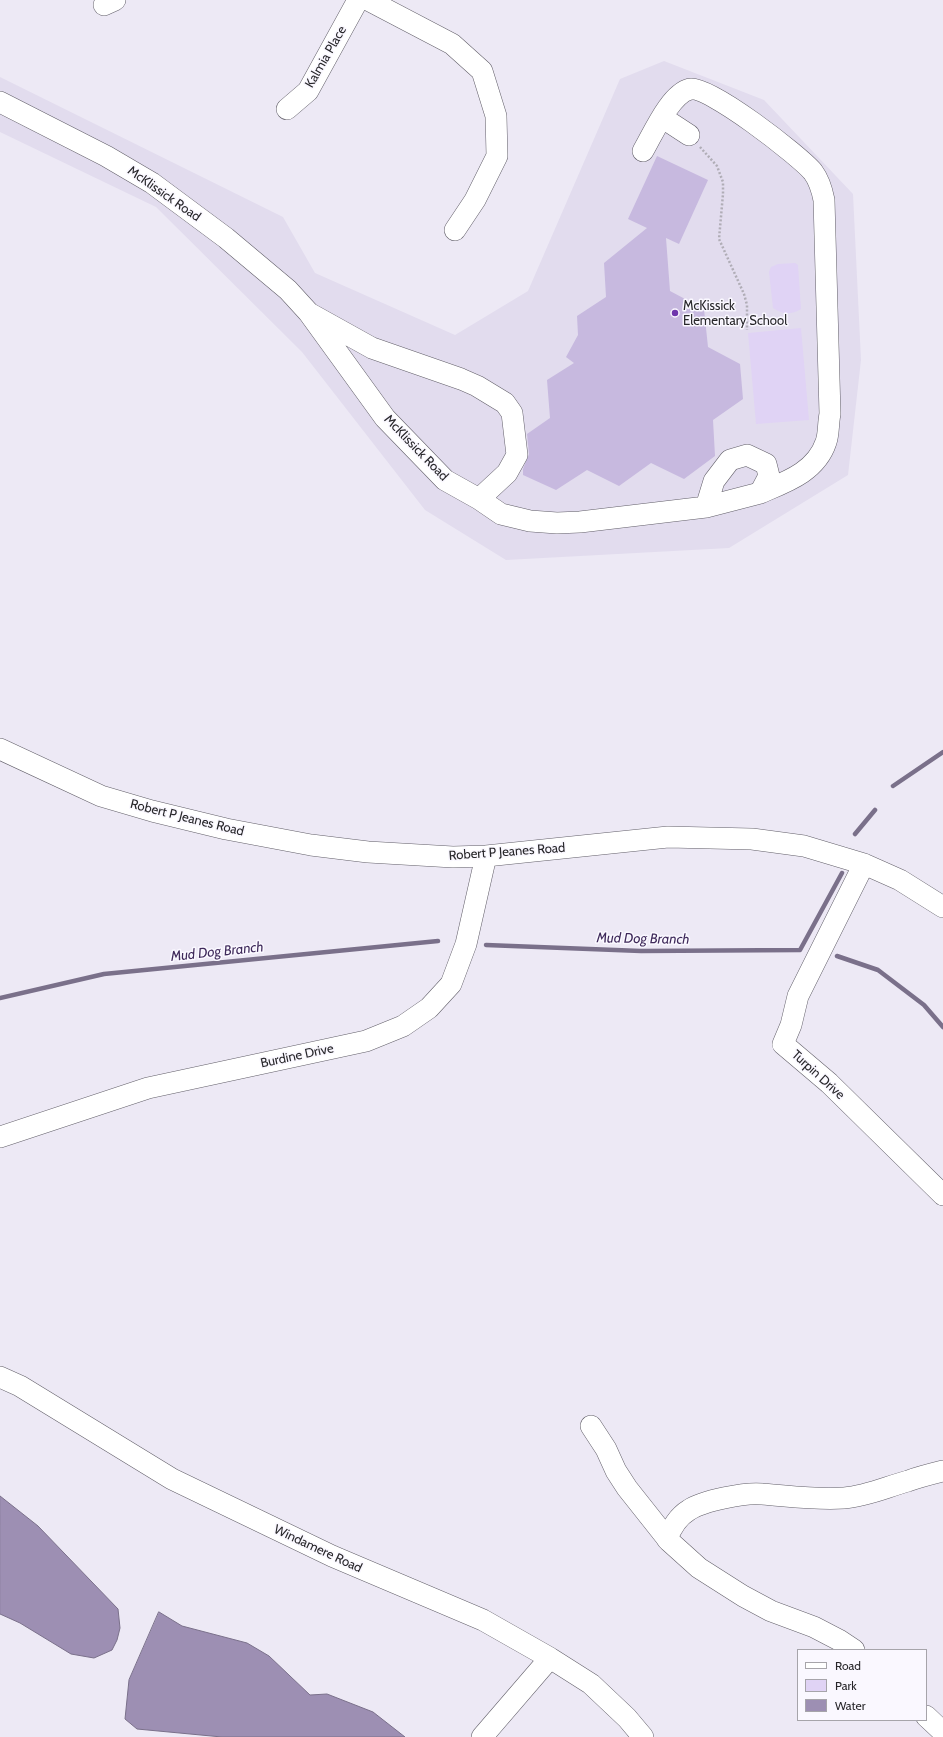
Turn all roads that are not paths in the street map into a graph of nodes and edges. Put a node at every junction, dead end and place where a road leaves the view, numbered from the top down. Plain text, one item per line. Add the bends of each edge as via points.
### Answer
1 (358, 0) edge
2 (368, 0) edge
3 (0, 102) edge
4 (287, 109) dead end
5 (663, 118) junction
6 (689, 135) road end
7 (643, 151) dead end
8 (455, 230) dead end
9 (309, 313) junction
10 (760, 494) junction
11 (479, 499) junction
12 (706, 507) junction
13 (0, 749) edge
14 (486, 856) junction
15 (864, 864) junction
16 (943, 907) edge
17 (0, 1137) edge
18 (943, 1195) edge
19 (0, 1377) edge
20 (591, 1426) dead end
21 (943, 1471) edge
22 (667, 1539) junction
23 (852, 1649) edge
24 (550, 1658) junction
25 (927, 1717) edge
26 (943, 1732) edge
27 (482, 1737) edge
28 (643, 1737) edge

1 - 4 street, Kalmia Place via 308,91
2 - 8 street via 452,44 482,71 496,116 497,156 475,200
3 - 9 street, McKlissick Road via 106,156 152,183 226,238 288,290
5 - 6 street
5 - 7 street
5 - 10 street via 673,101 683,92 692,88 707,92 744,116 802,160 821,186 824,200 830,414 826,442 817,459 800,476
9 - 11 street, McKlissick Road via 386,418 445,480
9 - 11 street, McKlissick Road via 372,348 461,379 505,403 512,413 517,455 507,474
10 - 12 street
10 - 12 street via 769,476 766,464 747,456 730,460 714,481
11 - 12 street via 501,514 530,521 557,523
13 - 14 street, Robert P Jeanes Road via 101,796 226,829 311,845 368,852
14 - 15 street, Robert P Jeanes Road via 668,837 752,839 804,846
14 - 17 street, Burdine Drive via 466,944 451,984 429,1008 403,1026 366,1041 148,1088
15 - 16 street, Robert P Jeanes Road via 900,880
15 - 18 street, Turpin Drive via 801,990 783,1044 829,1083
19 - 24 street, Windamere Road via 20,1386 172,1479 332,1556 483,1620
20 - 22 street via 627,1488
21 - 22 street via 877,1492 844,1498 810,1499 762,1494 737,1496 688,1510 675,1524
22 - 23 street via 699,1568 743,1596 771,1611 814,1627
24 - 27 street
24 - 28 street, Windamere Road via 591,1684
25 - 26 street

